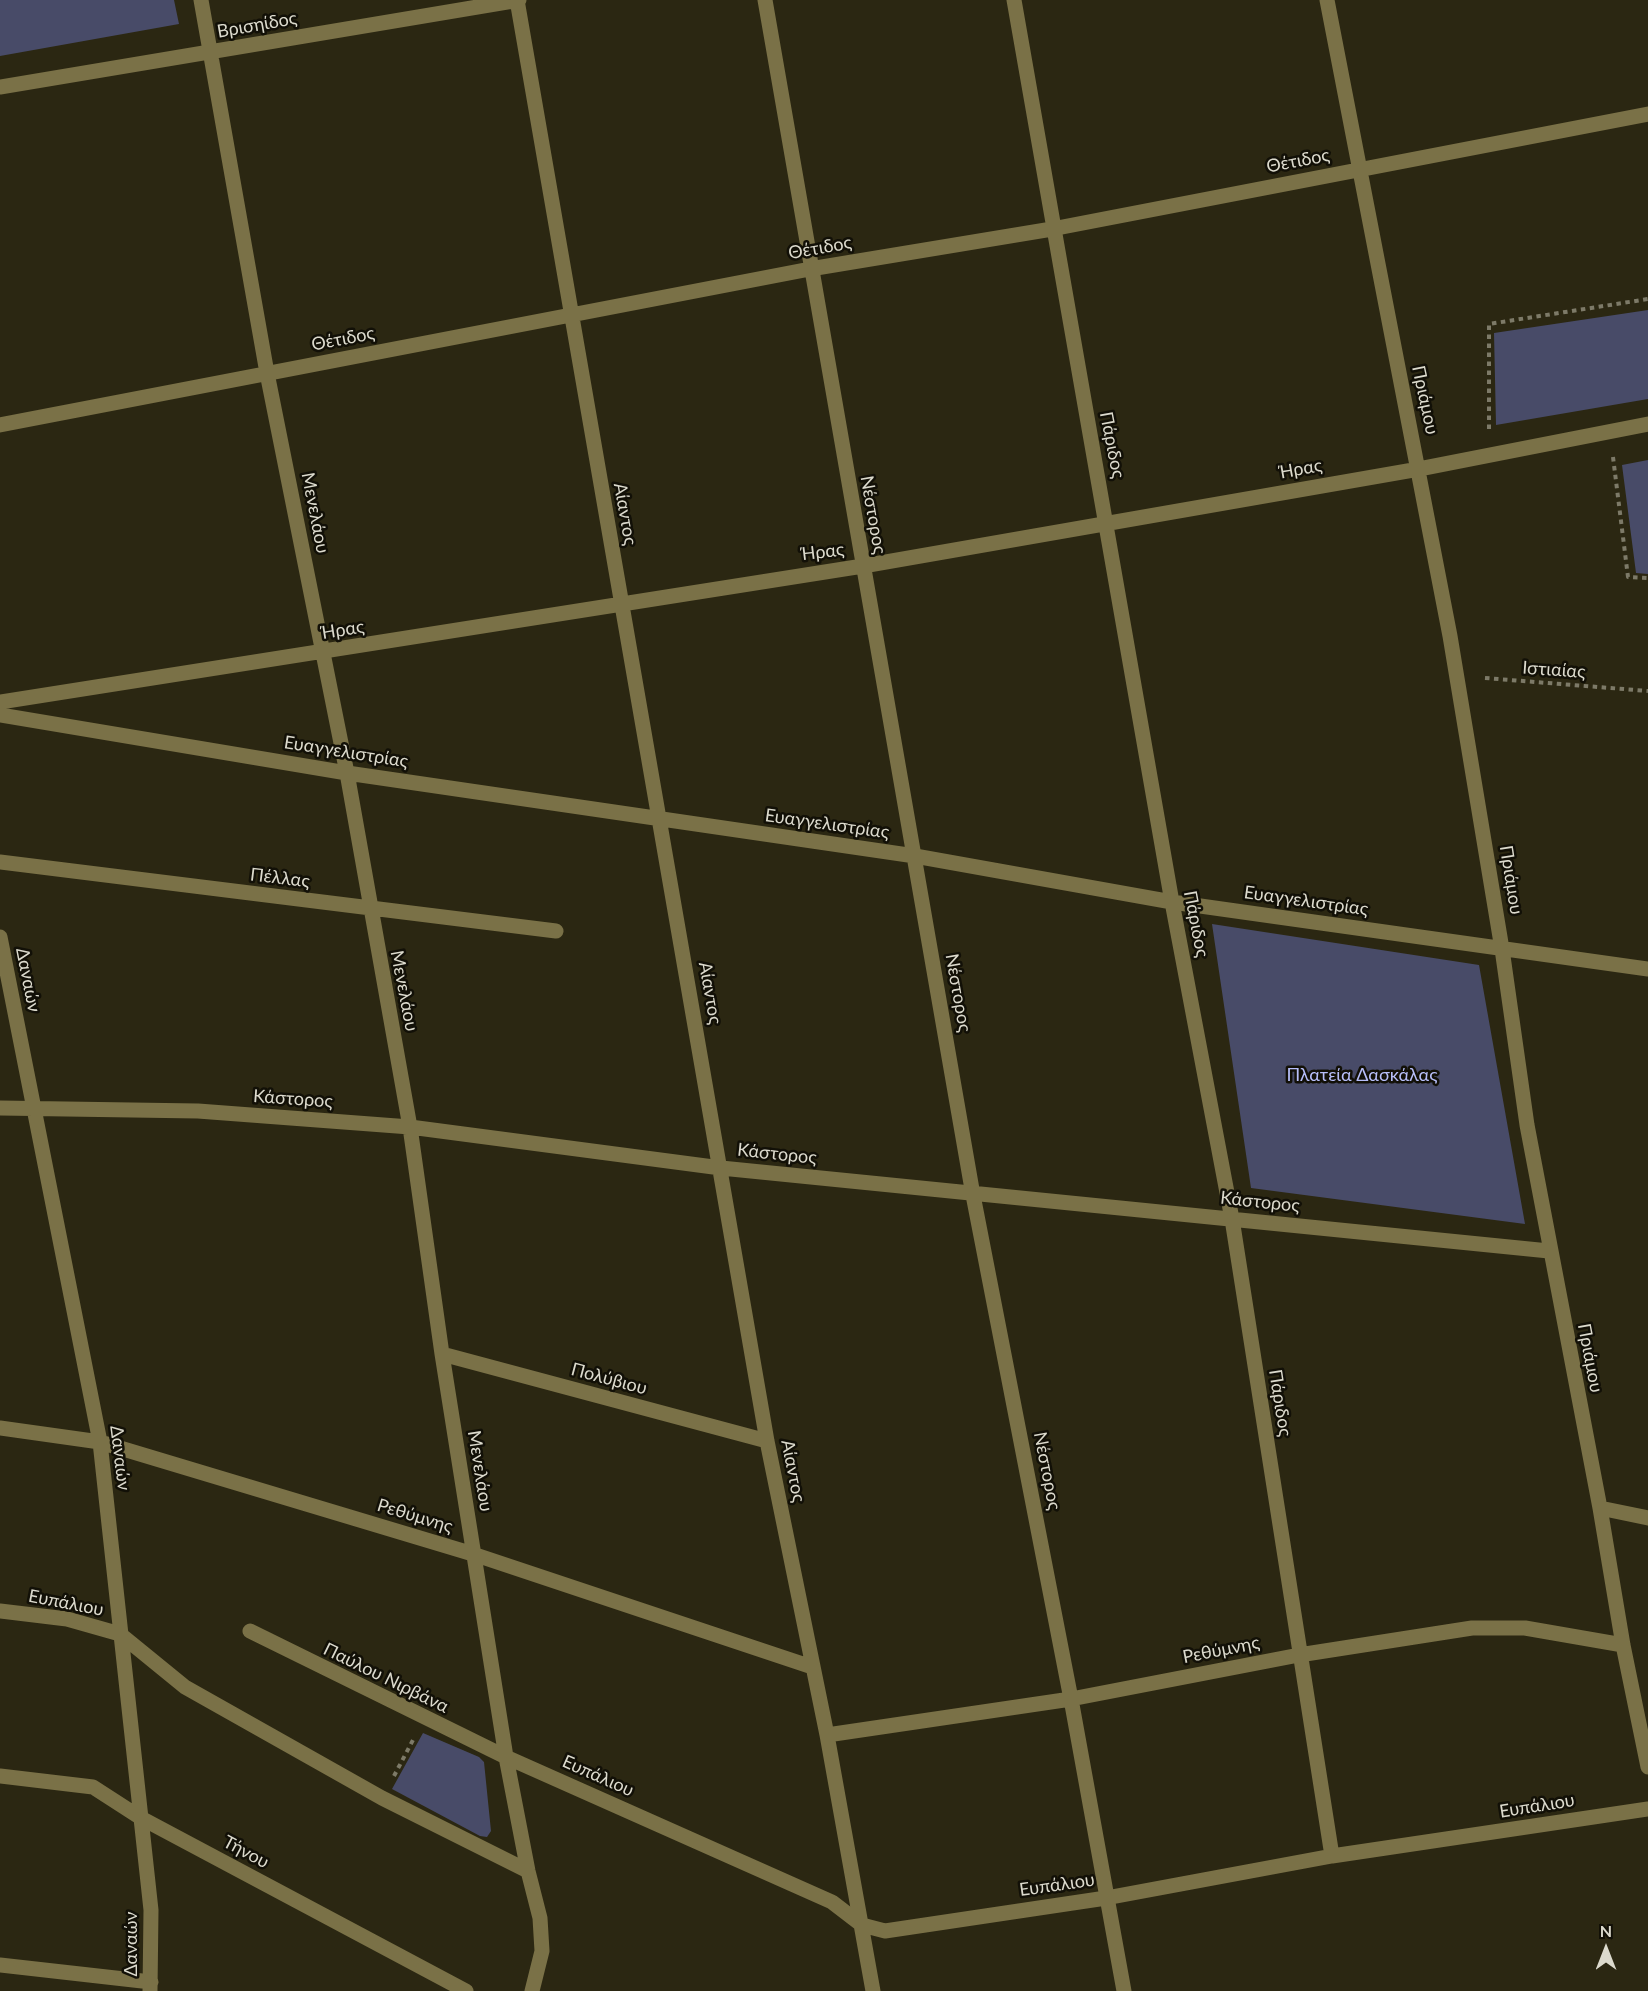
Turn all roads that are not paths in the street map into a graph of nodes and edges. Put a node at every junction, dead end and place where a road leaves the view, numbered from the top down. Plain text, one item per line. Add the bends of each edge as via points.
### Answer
1 (201, 0) edge
2 (518, 0) edge
3 (765, 0) edge
4 (1014, 0) edge
5 (1327, 0) edge
6 (210, 53) junction
7 (0, 87) edge
8 (1648, 114) edge
9 (1358, 169) junction
10 (1052, 228) junction
11 (810, 270) junction
12 (570, 315) junction
13 (267, 374) junction
14 (1648, 424) edge
15 (0, 425) edge
16 (1419, 469) junction
17 (1107, 522) junction
18 (863, 566) junction
19 (621, 603) junction
20 (323, 653) junction
21 (0, 702) edge
22 (0, 715) edge
23 (347, 773) junction
24 (660, 820) junction
25 (915, 856) junction
26 (0, 862) edge
27 (1172, 902) junction
28 (369, 909) junction
29 (556, 931) dead end
30 (0, 937) edge
31 (1502, 949) junction
32 (1648, 969) edge
33 (0, 1108) edge
34 (34, 1110) junction
35 (410, 1126) junction
36 (721, 1168) junction
37 (973, 1195) junction
38 (1232, 1219) junction
39 (1549, 1251) junction
40 (442, 1354) junction
41 (0, 1428) edge
42 (766, 1441) junction
43 (100, 1442) junction
44 (1600, 1508) junction
45 (1648, 1518) edge
46 (473, 1554) junction
47 (0, 1611) edge
48 (250, 1631) dead end
49 (120, 1634) junction
50 (1623, 1645) junction
51 (1299, 1655) junction
52 (812, 1666) junction
53 (1071, 1699) junction
54 (1645, 1733) edge
55 (827, 1735) junction
56 (506, 1757) junction
57 (1648, 1767) edge
58 (0, 1776) edge
59 (1648, 1809) edge
60 (141, 1818) junction
61 (1332, 1856) junction
62 (528, 1871) junction
63 (1106, 1898) junction
64 (862, 1925) junction
65 (0, 1965) edge
66 (151, 1987) edge
67 (466, 1991) edge
68 (532, 1991) edge
69 (873, 1991) edge
70 (1124, 1991) edge

1 - 6 street, Μενελάου
2 - 6 street, Βρισηίδος
2 - 12 street, Αίαντος
3 - 11 street, Νέστορος
4 - 10 street, Πάριδος
5 - 9 street, Πριάμου
6 - 7 street, Βρισηίδος
6 - 13 street, Μενελάου
8 - 9 street, Θέτιδος
9 - 10 street, Θέτιδος
9 - 16 street, Πριάμου
10 - 11 street, Θέτιδος
10 - 17 street, Πάριδος
11 - 12 street, Θέτιδος
11 - 18 street, Νέστορος
12 - 13 street, Θέτιδος
12 - 19 street, Αίαντος
13 - 15 street, Θέτιδος
13 - 20 street, Μενελάου
14 - 16 street, Ήρας
16 - 17 street, Ήρας
16 - 31 street, Πριάμου
17 - 18 street, Ήρας
17 - 27 street, Πάριδος
18 - 19 street, Ήρας
18 - 25 street, Νέστορος
19 - 20 street, Ήρας
19 - 24 street, Αίαντος
20 - 21 street, Ήρας
20 - 23 street, Μενελάου
22 - 23 street, Ευαγγελιστρίας
23 - 24 street, Ευαγγελιστρίας
23 - 28 street, Μενελάου
24 - 25 street, Ευαγγελιστρίας
24 - 36 street, Αίαντος
25 - 27 street, Ευαγγελιστρίας
25 - 37 street, Νέστορος
26 - 28 street, Πέλλας
27 - 31 street, Ευαγγελιστρίας
27 - 38 street, Πάριδος
28 - 29 street, Πέλλας
28 - 35 street, Μενελάου
30 - 34 street, Δαναών
31 - 32 street, Ευαγγελιστρίας
31 - 39 street, Πριάμου
33 - 34 street, Κάστορος
34 - 35 street, Κάστορος via 198,1111
34 - 43 street, Δαναών
35 - 36 street, Κάστορος
35 - 40 street, Μενελάου
36 - 37 street, Κάστορος
36 - 42 street, Αίαντος
37 - 38 street, Κάστορος
37 - 53 street, Νέστορος
38 - 39 street, Κάστορος
38 - 51 street, Πάριδος
39 - 44 street, Πριάμου
40 - 42 street, Πολύβιου
40 - 46 street, Μενελάου
41 - 43 street, Ρεθύμνης
42 - 52 street, Αίαντος
43 - 46 street, Ρεθύμνης
43 - 49 street, Δαναών
44 - 45 street
44 - 50 street, Πριάμου
46 - 52 street, Ρεθύμνης
46 - 56 street, Μενελάου
47 - 49 street, Ευπάλιου via 67,1619
48 - 56 street, Παύλου Νιρβάνα
49 - 60 street, Δαναών
49 - 62 street, Ευπάλιου via 185,1687 382,1798
50 - 51 street, Ρεθύμνης via 1525,1628 1472,1628
50 - 54 street, Πριάμου
51 - 53 street, Ρεθύμνης
51 - 61 street, Πάριδος
52 - 55 street, Αίαντος
53 - 55 street, Ρεθύμνης
53 - 63 street, Νέστορος
54 - 57 street, Πριάμου
55 - 64 street, Αίαντος
56 - 62 street, Μενελάου
56 - 64 street, Ευπάλιου via 832,1902
58 - 60 street, Τήνου via 93,1787
59 - 61 street, Ευπάλιου
60 - 66 street, Δαναών via 151,1910
60 - 67 street, Τήνου
61 - 63 street, Ευπάλιου
62 - 68 street, Μενελάου via 540,1918 542,1951
63 - 64 street, Ευπάλιου via 885,1931
63 - 70 street, Νέστορος
64 - 69 street, Αίαντος
65 - 66 street

